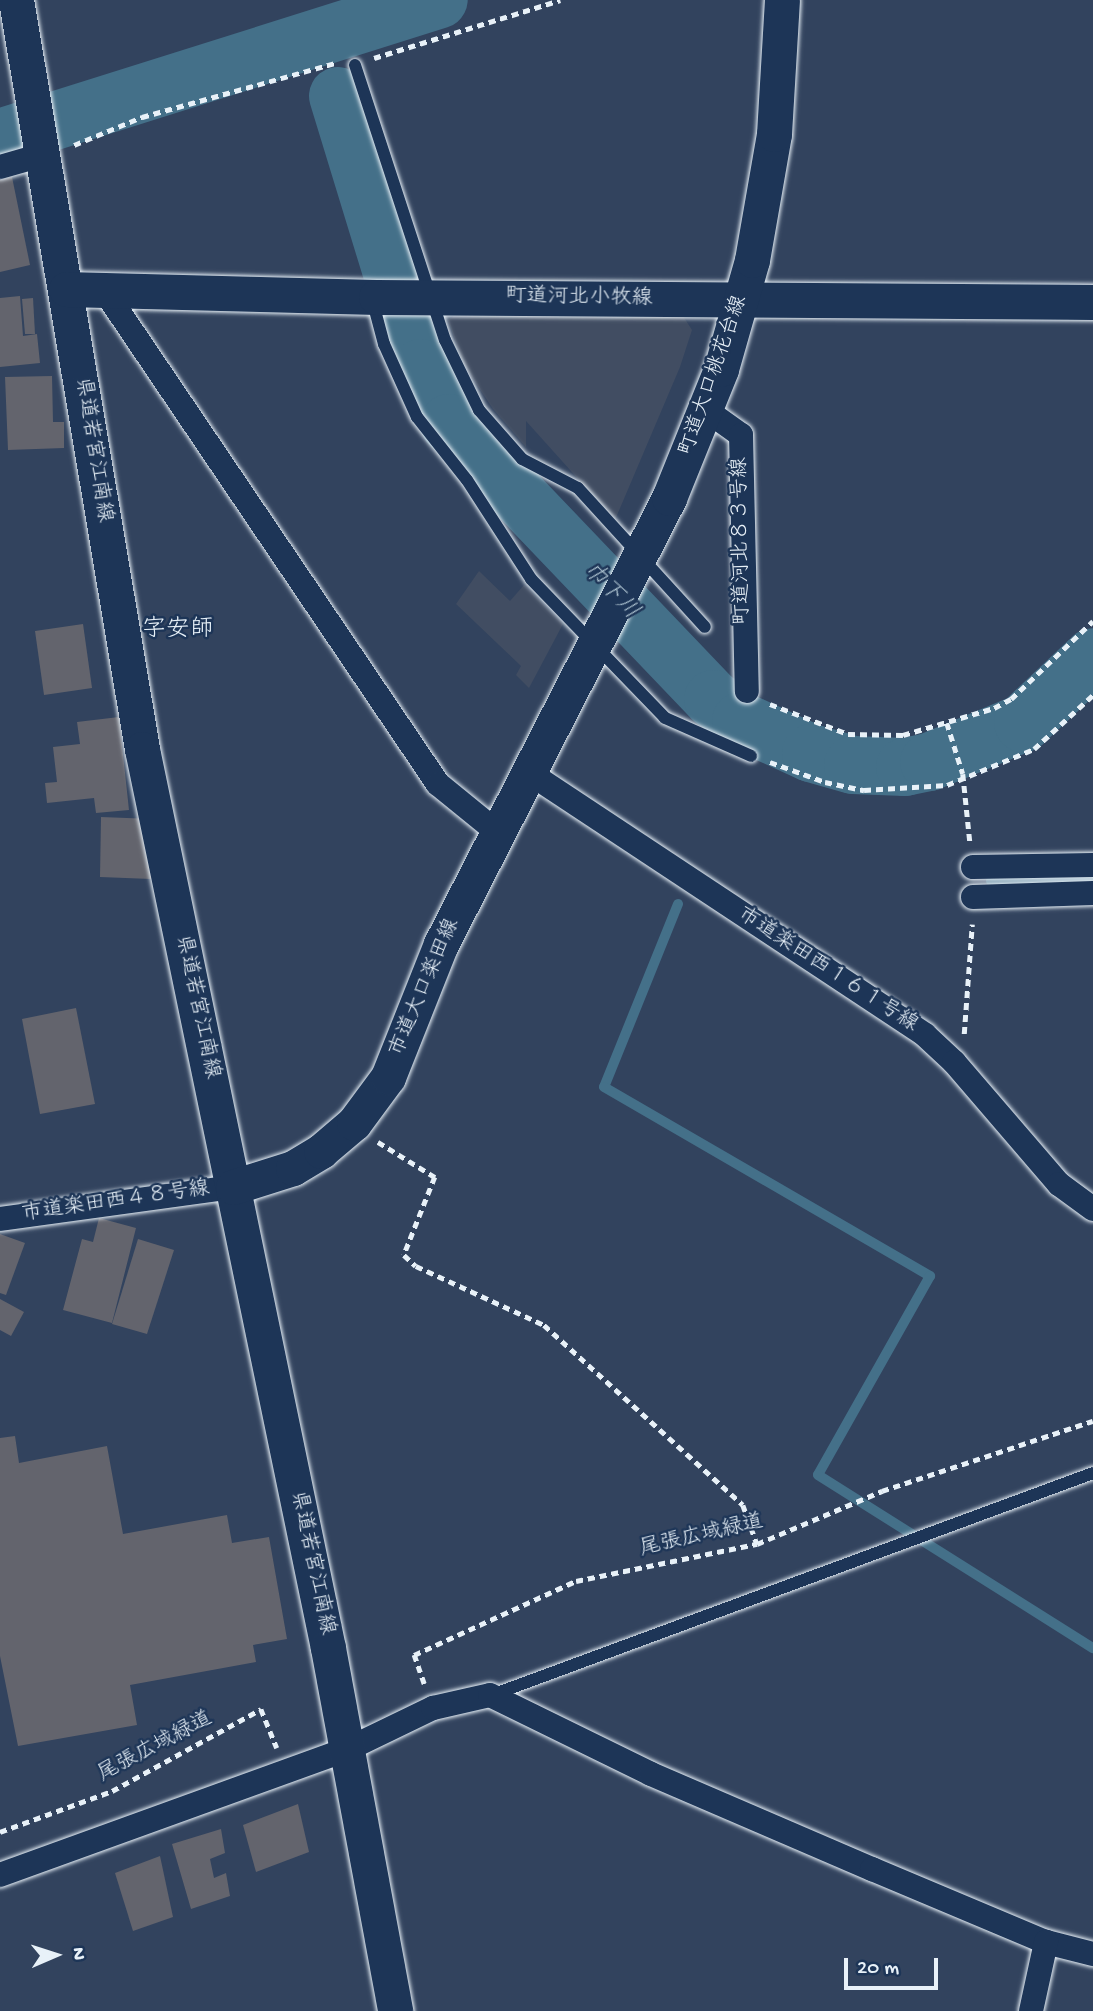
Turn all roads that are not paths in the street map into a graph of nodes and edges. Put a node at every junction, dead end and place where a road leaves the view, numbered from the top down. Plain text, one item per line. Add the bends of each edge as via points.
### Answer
1 (782, 0) edge
2 (13, 4) edge
3 (355, 65) road end
4 (42, 155) junction
5 (0, 167) edge
6 (66, 289) junction
7 (104, 290) junction
8 (374, 297) junction
9 (429, 297) junction
10 (742, 301) junction
11 (1093, 302) edge
12 (706, 410) junction
13 (639, 558) junction
14 (705, 627) dead end
15 (594, 643) junction
16 (747, 691) road end
17 (553, 723) joint
18 (751, 756) road end
19 (528, 772) junction
20 (497, 832) junction
21 (1093, 865) edge
22 (973, 867) dead end
23 (1093, 893) edge
24 (973, 897) dead end
25 (233, 1187) junction
26 (1093, 1209) edge
27 (0, 1219) edge
28 (1093, 1473) edge
29 (490, 1695) junction
30 (346, 1750) junction
31 (0, 1875) edge
32 (1046, 1942) junction
33 (1093, 1954) edge
34 (395, 2011) edge
35 (1031, 2011) edge

1 - 10 street, 町道大口桃花台線 via 774,134
2 - 4 street, 県道若宮江南線
3 - 9 lane
4 - 5 street
4 - 6 street, 県道若宮江南線
6 - 7 street, 町道河北小牧線
6 - 25 street, 県道若宮江南線 via 142,749
7 - 8 street, 町道河北小牧線
7 - 20 street via 438,784
8 - 9 street, 町道河北小牧線
8 - 15 lane via 384,344 417,416 467,480 531,579
9 - 10 street, 町道河北小牧線
9 - 13 lane via 463,382 496,434 522,459 578,488
10 - 11 street, 町道河北小牧線
10 - 12 street, 町道大口桃花台線
12 - 13 street, 町道大口桃花台線
12 - 16 street, 町道河北８３号線 via 741,435
13 - 14 lane
13 - 15 street, 町道大口桃花台線
15 - 17 street, 町道大口桃花台線
15 - 18 lane via 665,718
17 - 19 street, 市道大口楽田線
19 - 20 street, 市道大口楽田線
19 - 26 street, 市道楽田西１６１号線 via 925,1035 954,1062 1059,1184
20 - 25 street, 市道大口楽田線 via 441,944 388,1077 354,1123 293,1168
21 - 22 street
23 - 24 street
25 - 27 street, 市道楽田西４８号線
25 - 30 street, 県道若宮江南線
28 - 29 lane
29 - 30 street via 433,1708
29 - 32 street via 651,1774
30 - 31 street
30 - 34 street, 県道若宮江南線
32 - 33 street
32 - 35 street

